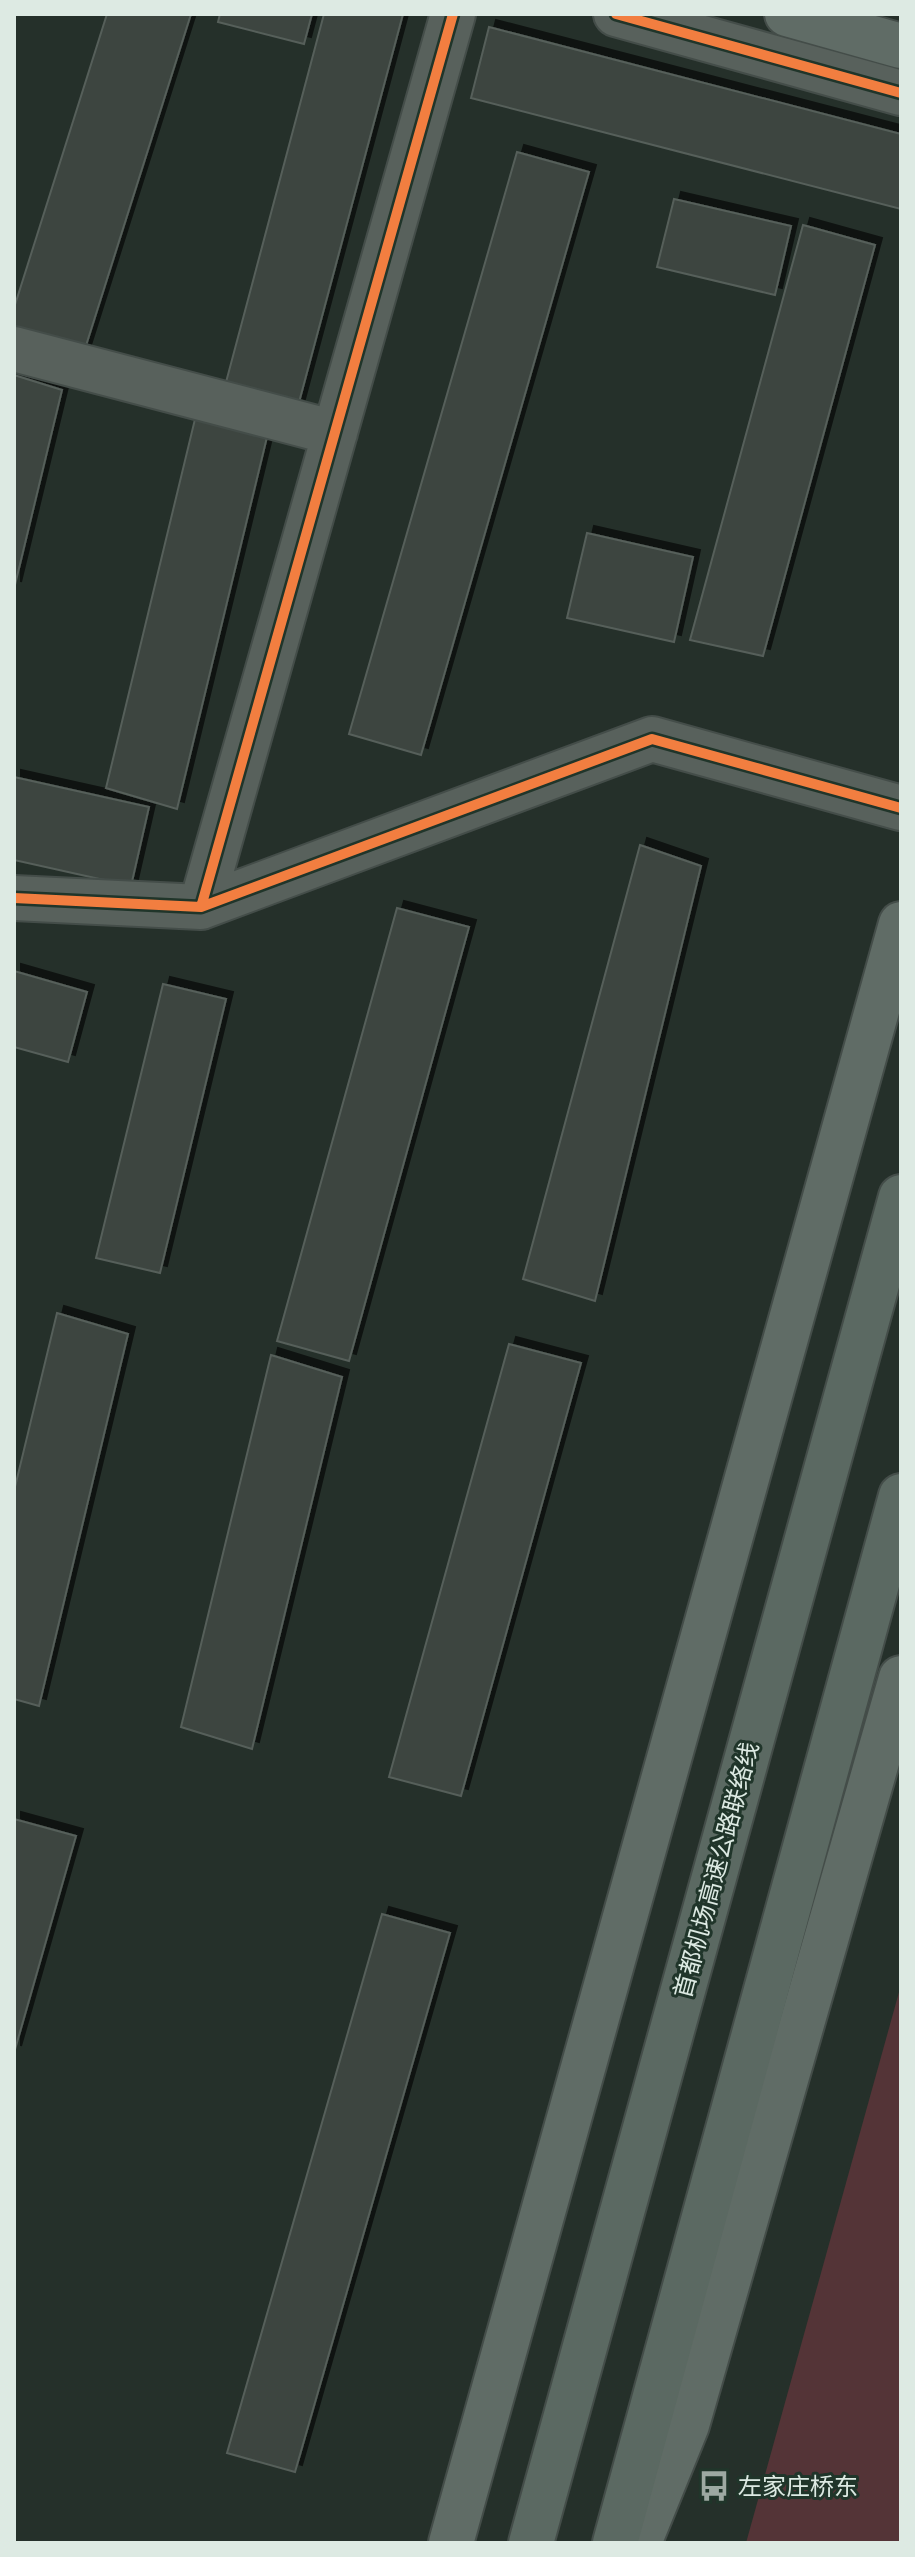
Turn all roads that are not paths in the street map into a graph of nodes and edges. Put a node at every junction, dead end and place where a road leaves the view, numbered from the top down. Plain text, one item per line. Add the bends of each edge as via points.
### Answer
1 (453, 14) edge
2 (616, 14) edge
3 (787, 14) edge
4 (901, 46) edge
5 (901, 93) edge
6 (14, 349) edge
7 (335, 433) junction
8 (901, 808) edge
9 (14, 898) edge
10 (201, 907) junction
11 (901, 924) edge
12 (901, 1197) edge
13 (901, 1496) edge
14 (901, 1678) edge
15 (451, 2543) edge
16 (531, 2543) edge
17 (615, 2543) edge
18 (639, 2543) edge

1 - 7 street
2 - 5 street
3 - 4 main road
6 - 7 street
7 - 10 street
8 - 10 street via 652,739
9 - 10 street
11 - 15 main road
12 - 16 highway, 首都机场高速公路联络线
13 - 17 highway
14 - 18 main road via 687,2425

